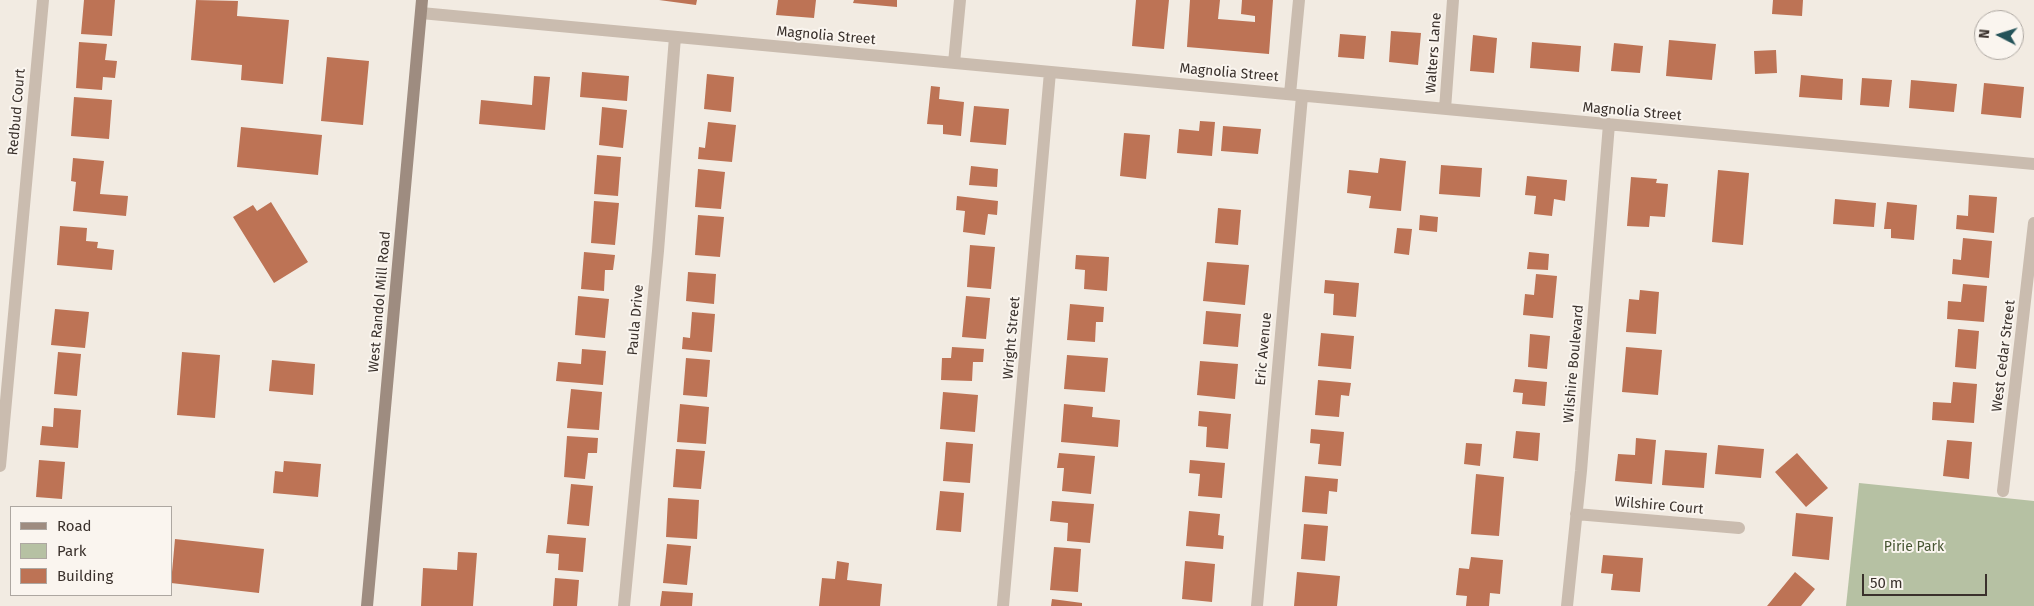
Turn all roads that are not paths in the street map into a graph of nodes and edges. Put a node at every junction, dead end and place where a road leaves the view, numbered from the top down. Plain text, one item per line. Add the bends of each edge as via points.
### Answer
1 (43, 0) edge
2 (960, 0) edge
3 (1299, 0) edge
4 (1453, 0) edge
5 (422, 6) edge
6 (675, 36) junction
7 (954, 63) junction
8 (1050, 72) junction
9 (1296, 95) junction
10 (1445, 109) junction
11 (1609, 124) junction
12 (2034, 164) edge
13 (2034, 223) edge
14 (0, 466) edge
15 (2003, 491) dead end
16 (1576, 514) junction
17 (1739, 528) dead end
18 (367, 606) edge
19 (624, 606) edge
20 (1003, 606) edge
21 (1257, 606) edge
22 (1567, 606) edge

1 - 14 street, Redbud Court
2 - 7 street
3 - 9 street, Eric Avenue
4 - 10 street, Walters Lane
5 - 6 street, Magnolia Street
5 - 18 main road, West Randol Mill Road
6 - 7 street, Magnolia Street
6 - 19 street, Paula Drive
7 - 8 street, Magnolia Street
8 - 9 street, Magnolia Street
8 - 20 street, Wright Street
9 - 10 street, Magnolia Street
9 - 21 street, Eric Avenue
10 - 11 street, Magnolia Street
11 - 12 street, Magnolia Street
11 - 16 street, Wilshire Boulevard
13 - 15 street, West Cedar Street
16 - 17 street, Wilshire Court
16 - 22 street, Wilshire Boulevard

